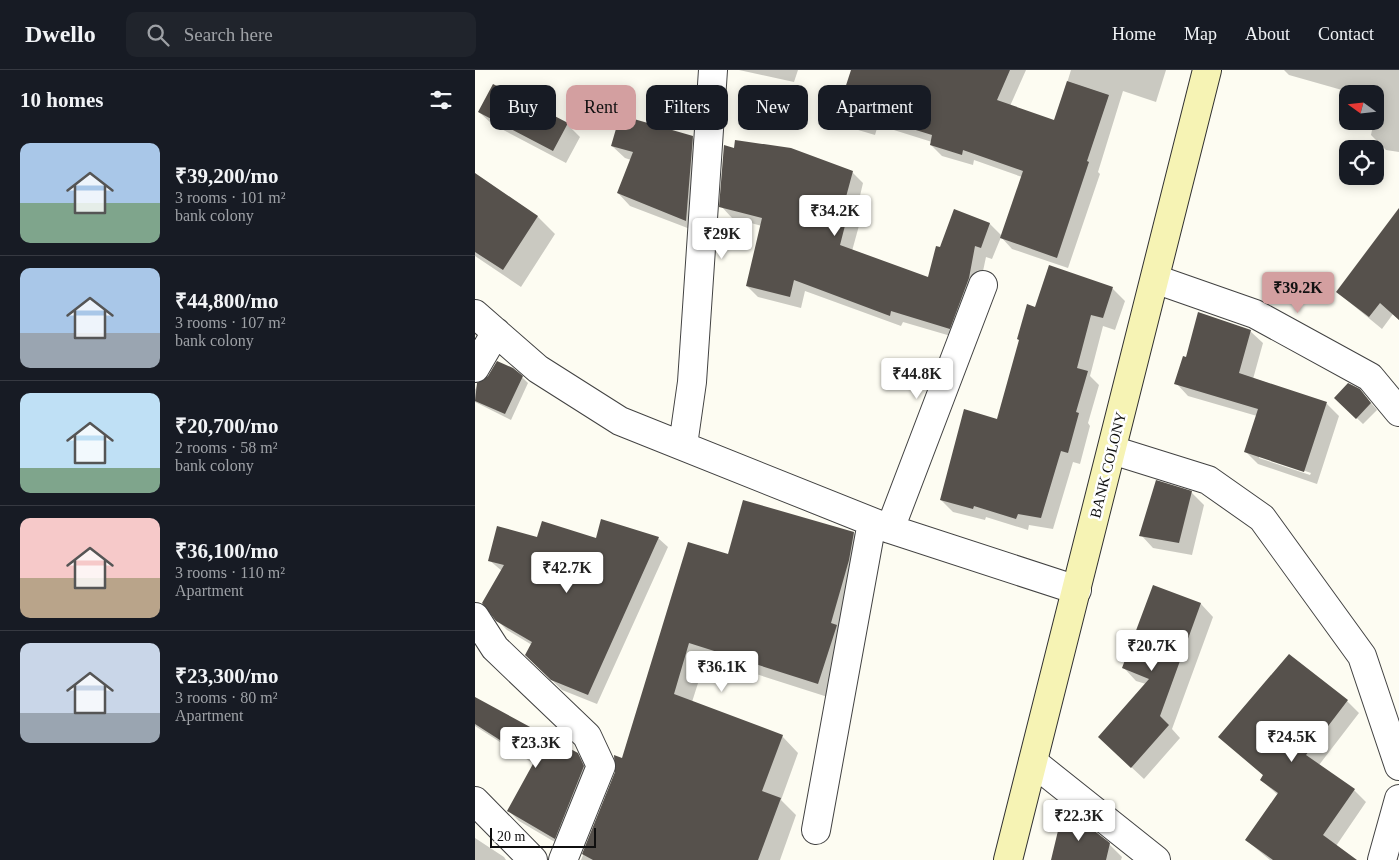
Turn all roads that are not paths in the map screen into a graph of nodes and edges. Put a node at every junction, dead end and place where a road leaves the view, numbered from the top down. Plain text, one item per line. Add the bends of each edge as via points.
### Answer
1 (713, 70) edge
2 (1207, 70) edge
3 (1155, 280) junction
4 (983, 285) dead end
5 (475, 314) edge
6 (496, 332) junction
7 (475, 368) edge
8 (1399, 412) edge
9 (683, 445) junction
10 (1112, 450) junction
11 (881, 526) junction
12 (1077, 590) junction
13 (475, 617) edge
14 (1033, 762) junction
15 (1399, 766) edge
16 (1399, 799) edge
17 (475, 801) edge
18 (816, 830) dead end
19 (533, 860) edge
20 (563, 860) edge
21 (1008, 860) edge
22 (1156, 860) edge
23 (1382, 860) edge

1 - 9 street via 692,382
2 - 3 main road, BANK COLONY
3 - 8 street via 1263,319 1370,377
3 - 10 main road, BANK COLONY
4 - 11 street
5 - 6 street
6 - 7 street
6 - 9 street via 538,369 620,421
9 - 11 street
10 - 12 main road, BANK COLONY
10 - 15 street via 1208,480 1262,518 1362,656
11 - 12 street
11 - 18 street
12 - 14 main road, BANK COLONY
13 - 20 street via 495,648 587,736 601,766
14 - 21 main road, BANK COLONY
14 - 22 street
16 - 23 street
17 - 19 street

